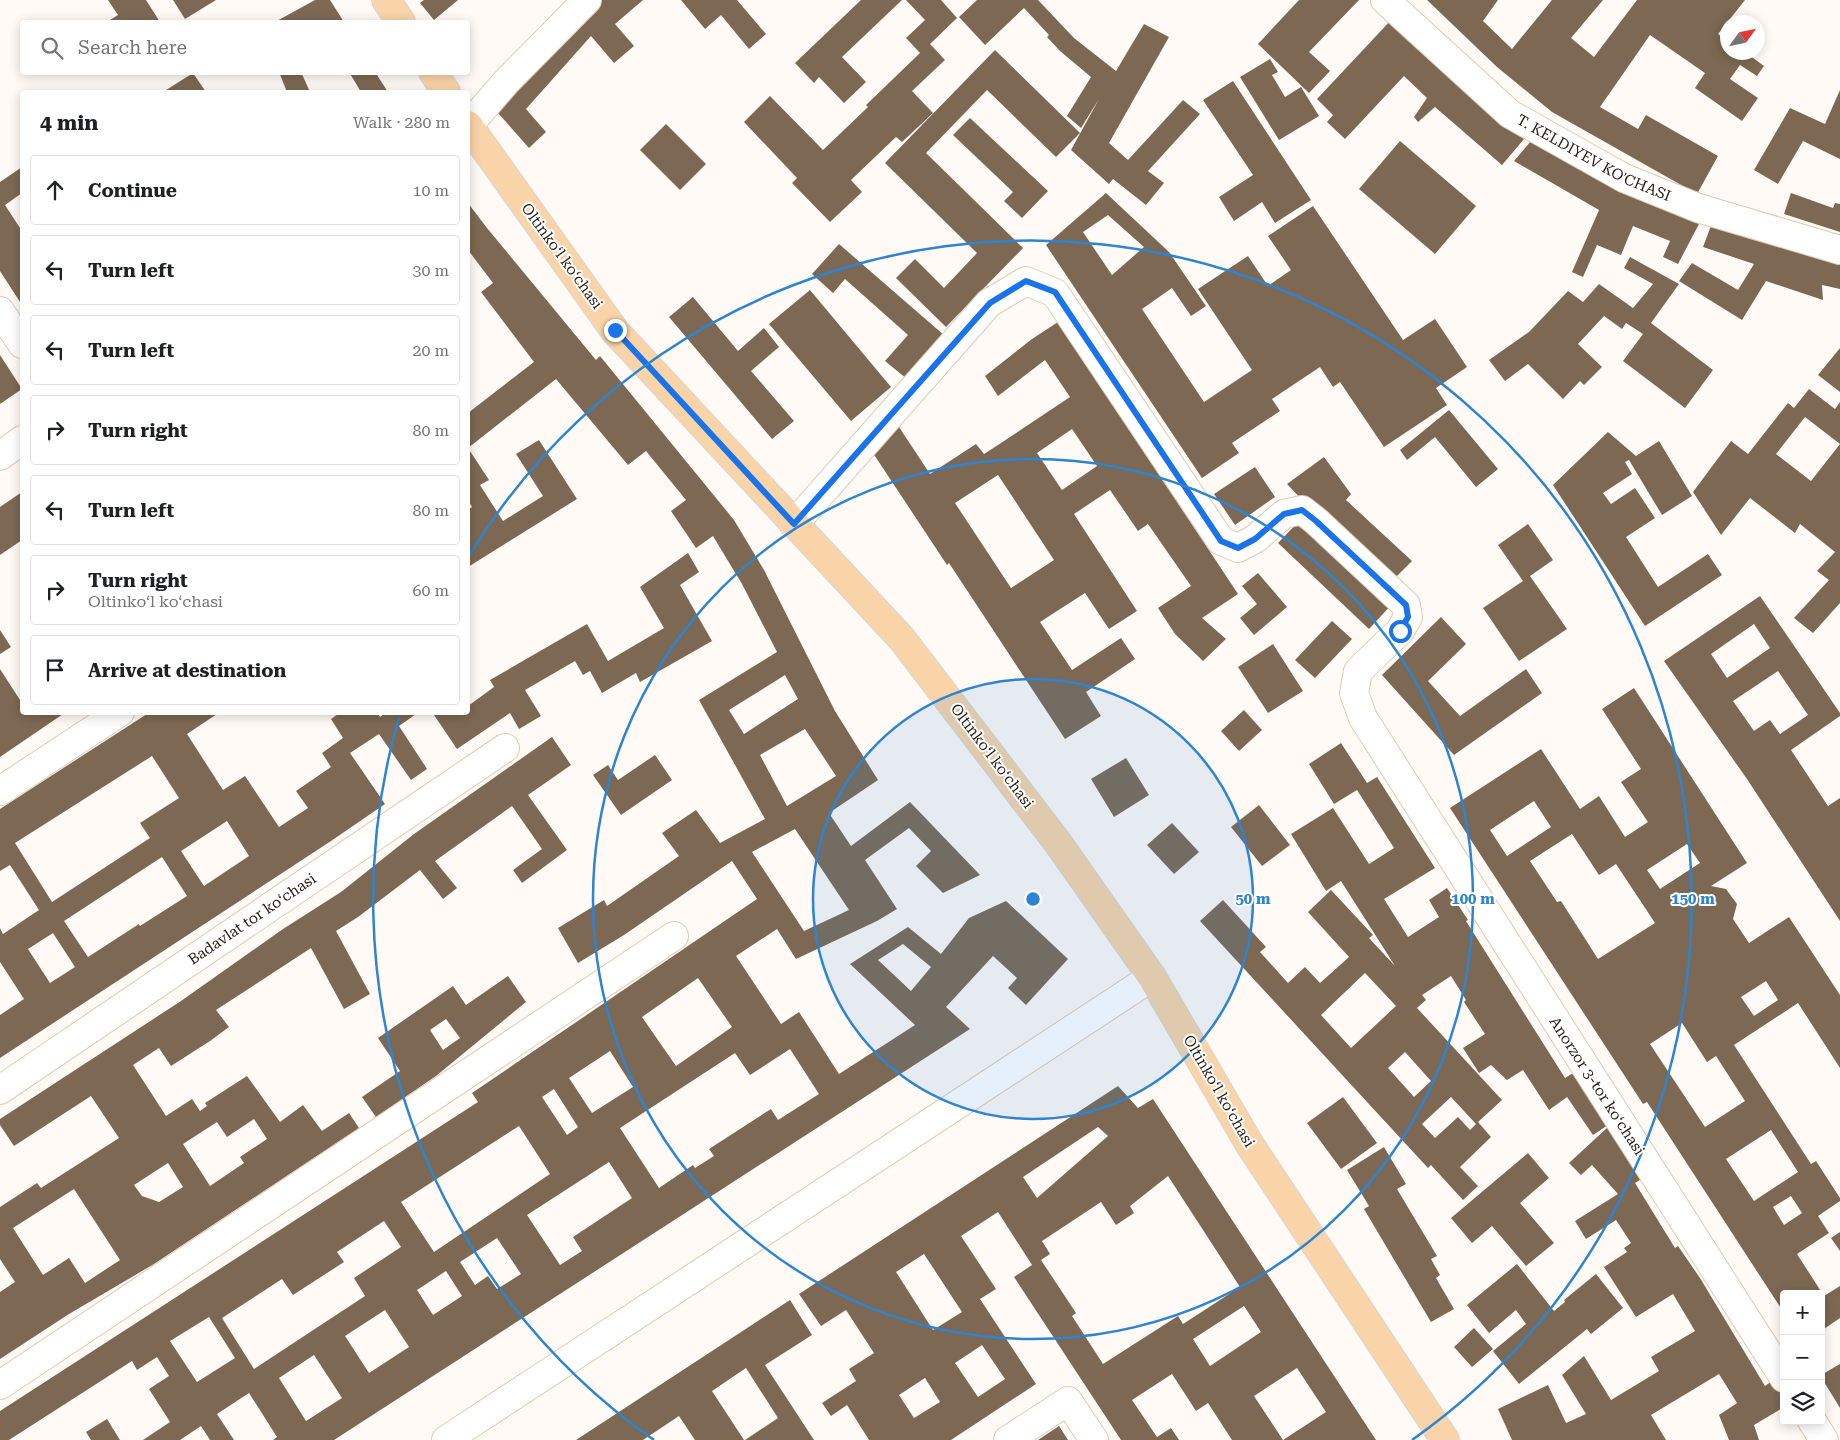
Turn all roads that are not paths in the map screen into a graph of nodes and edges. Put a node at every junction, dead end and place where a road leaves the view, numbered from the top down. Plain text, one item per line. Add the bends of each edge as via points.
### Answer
1 (386, 0) edge
2 (587, 0) edge
3 (1385, 0) edge
4 (400, 20) edge
5 (435, 75) edge
6 (445, 90) edge
7 (470, 124) edge
8 (470, 129) edge
9 (1840, 250) edge
10 (0, 311) edge
11 (20, 341) edge
12 (20, 441) edge
13 (0, 456) edge
14 (794, 524) junction
15 (115, 715) edge
16 (505, 748) dead end
17 (0, 791) edge
18 (674, 936) dead end
19 (1152, 977) junction
20 (0, 1090) edge
21 (1780, 1372) edge
22 (0, 1385) edge
23 (1815, 1425) edge
24 (446, 1440) edge
25 (1008, 1440) edge
26 (1094, 1440) edge
27 (1445, 1440) edge
28 (1824, 1440) edge

1 - 4 main road
2 - 7 street
3 - 9 street, T. KELDIYEV KO'CHASI via 1510,114 1624,178 1698,208
5 - 6 main road
8 - 14 main road, Oltinkoʻl koʻchasi via 615,330
10 - 11 street
12 - 13 street
14 - 19 main road, Oltinkoʻl koʻchasi via 902,638 1058,843
14 - 21 street, Anorzor 3-tor koʻchasi via 990,303 1026,281 1055,292 1221,541 1238,548 1255,539 1284,514 1302,510 1406,605 1408,617 1400,631 1358,672 1354,693 1363,718
15 - 17 street
16 - 20 street, Badavlat tor koʻchasi
18 - 22 street
19 - 24 street
19 - 27 main road, Oltinkoʻl koʻchasi via 1250,1145
23 - 28 street
25 - 26 street via 1068,1401

